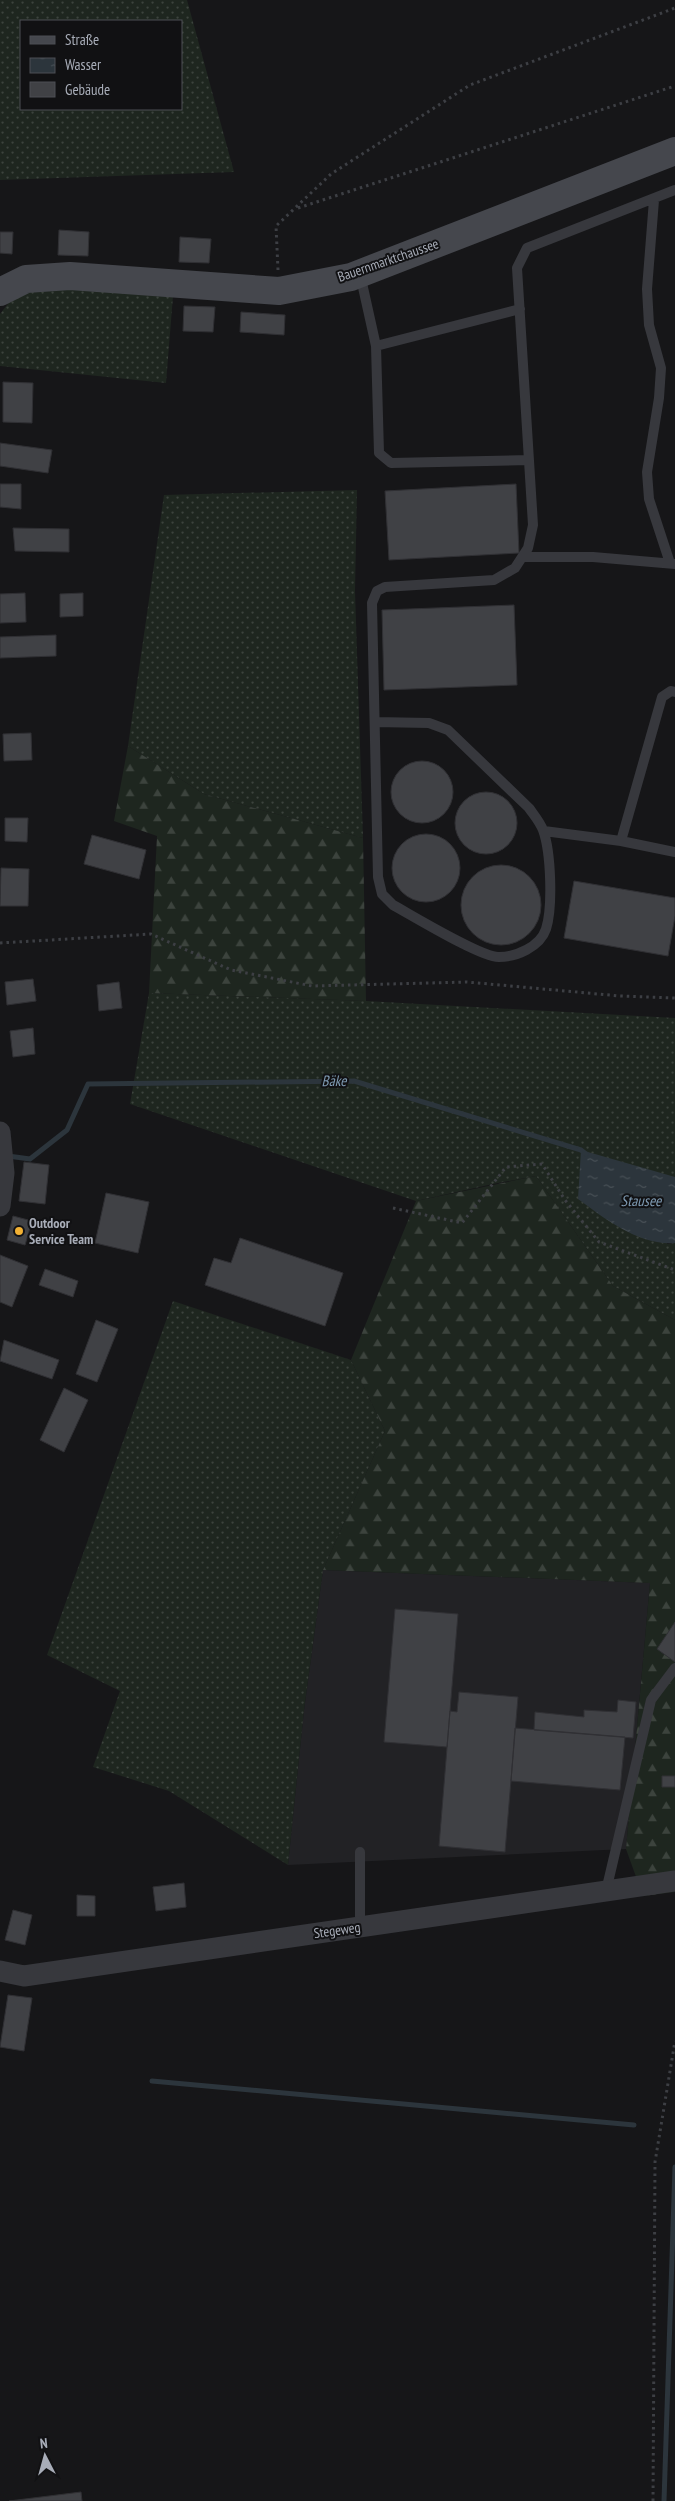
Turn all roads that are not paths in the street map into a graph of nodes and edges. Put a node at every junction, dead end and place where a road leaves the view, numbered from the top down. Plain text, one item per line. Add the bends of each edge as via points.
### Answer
1 (675, 151) edge
2 (675, 190) edge
3 (654, 200) junction
4 (360, 273) junction
5 (0, 292) edge
6 (520, 309) junction
7 (376, 346) junction
8 (529, 460) junction
9 (522, 557) junction
10 (673, 564) edge
11 (675, 692) edge
12 (376, 722) junction
13 (544, 831) junction
14 (621, 841) junction
15 (675, 852) edge
16 (0, 1132) edge
17 (0, 1206) edge
18 (675, 1668) edge
19 (360, 1852) dead end
20 (675, 1880) edge
21 (606, 1891) junction
22 (360, 1927) junction
23 (0, 1971) edge

1 - 4 main road, Bauernmarktchaussee
2 - 3 lane
3 - 6 lane via 527,248 517,268
3 - 10 lane via 647,290 648,325 661,368 646,472 649,499
4 - 5 main road, Bauernmarktchaussee via 279,291 70,276 26,279
4 - 7 lane
6 - 7 lane
6 - 8 lane
7 - 8 lane via 379,454 390,463
8 - 9 lane via 533,524 528,548
9 - 10 lane via 593,557
9 - 12 lane via 515,568 494,580 385,586 377,591 372,603
11 - 14 lane via 662,697
12 - 13 lane via 429,723 448,730 529,808
12 - 13 lane via 378,876 382,894 393,905 497,958 527,950 546,931 548,919 548,855
13 - 14 lane
14 - 15 lane
16 - 17 street via 4,1173
18 - 21 lane via 651,1700
19 - 22 lane
20 - 21 street, Stegeweg
21 - 22 street, Stegeweg
22 - 23 street, Stegeweg via 24,1976

